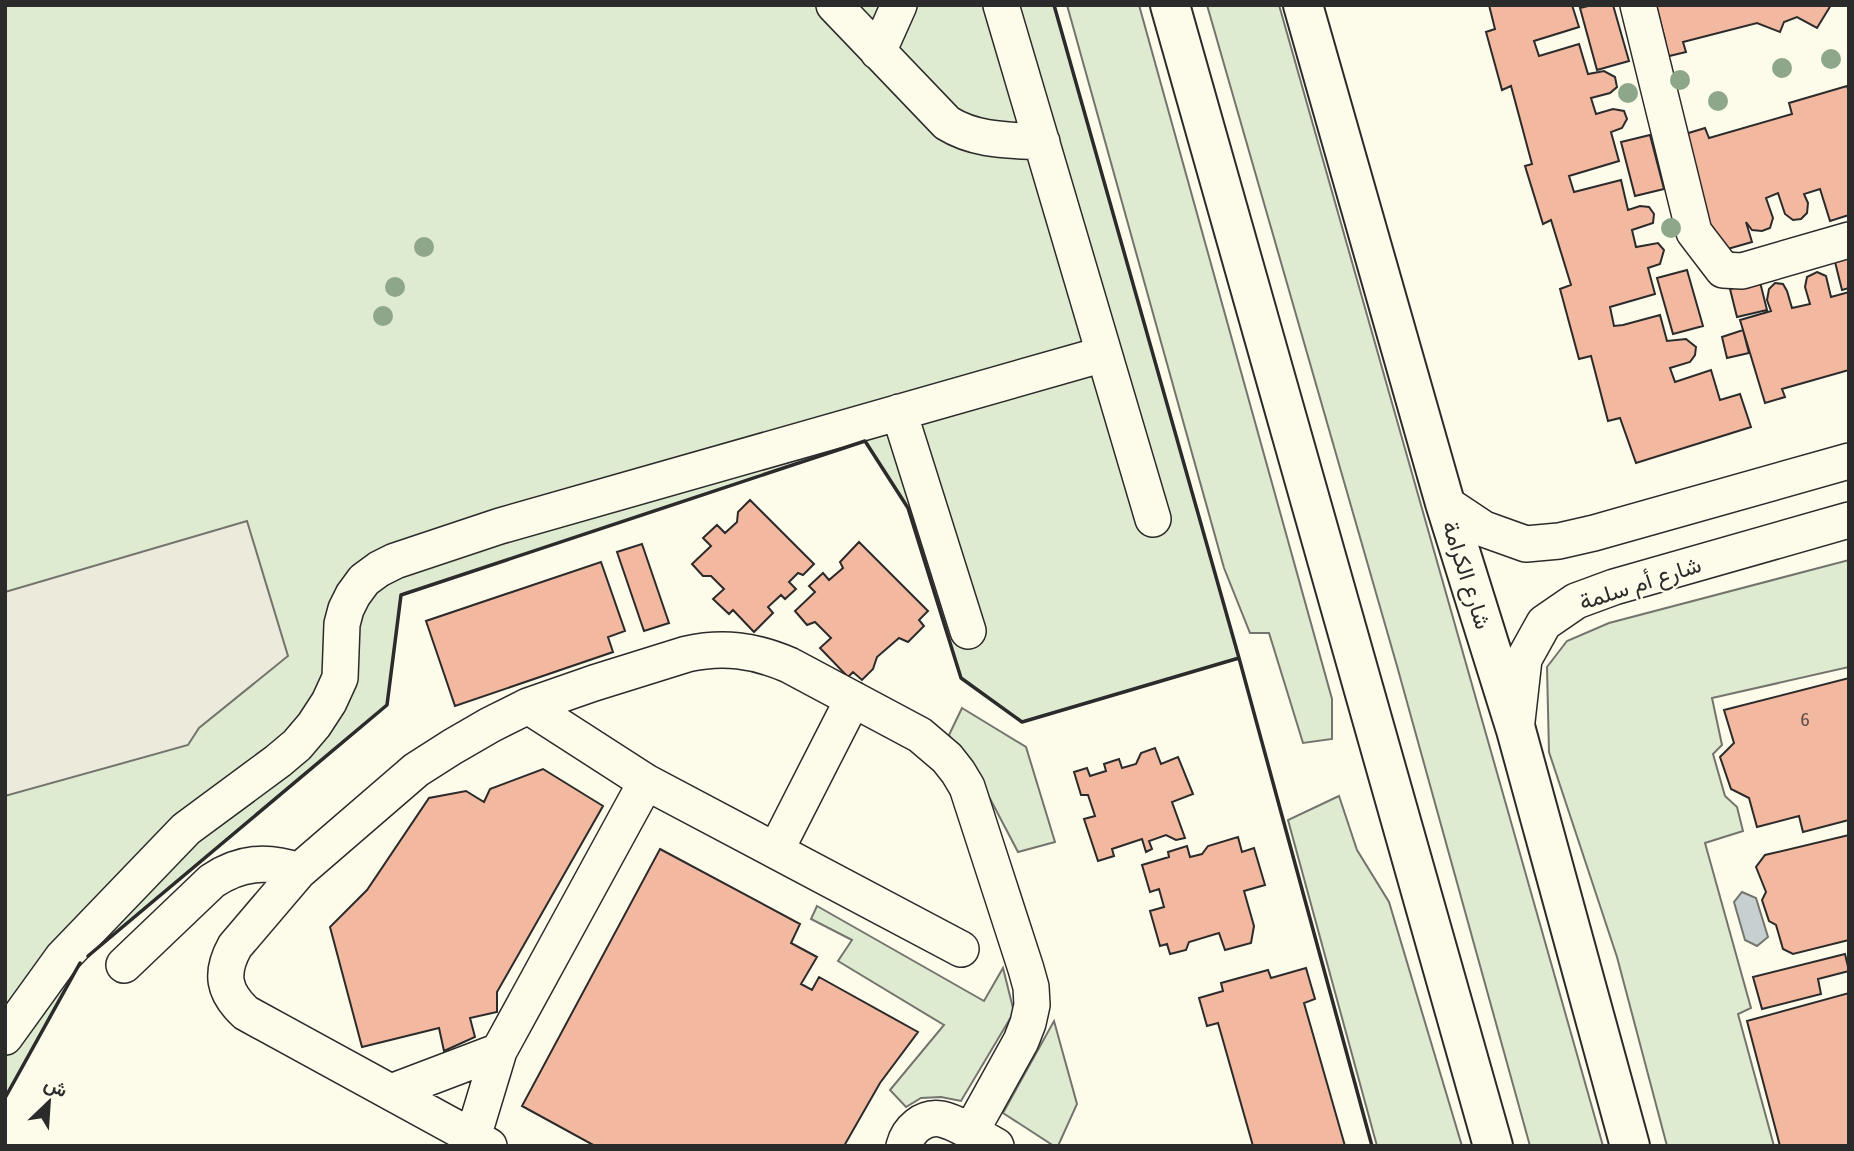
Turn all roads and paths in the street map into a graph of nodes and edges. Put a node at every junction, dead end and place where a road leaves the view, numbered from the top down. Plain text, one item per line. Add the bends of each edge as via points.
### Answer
1 (834, 5) edge
2 (899, 5) edge
3 (1001, 5) edge
4 (1170, 5) edge
5 (1303, 5) edge
6 (1638, 5) edge
7 (878, 52) junction
8 (1042, 142) junction
9 (1849, 240) edge
10 (1104, 354) junction
11 (899, 412) junction
12 (1849, 461) edge
13 (1445, 503) junction
14 (1153, 519) dead end
15 (1849, 520) edge
16 (968, 631) dead end
17 (853, 699) junction
18 (528, 706) junction
19 (1516, 730) junction
20 (646, 782) junction
21 (776, 850) junction
22 (299, 871) junction
23 (961, 949) dead end
24 (124, 965) dead end
25 (5, 1037) edge
26 (499, 1051) junction
27 (391, 1092) junction
28 (983, 1139) edge
29 (481, 1141) edge
30 (904, 1146) edge
31 (1493, 1146) edge
32 (1630, 1146) edge

1 - 7 street
2 - 7 street
3 - 8 street
4 - 31 main road
5 - 13 main road, شارع الكرامة
6 - 9 street via 1694,232 1723,270 1742,271
7 - 8 street via 960,131
8 - 10 street
10 - 11 street
10 - 14 street
11 - 16 street
11 - 25 street via 500,526 379,569 364,580 346,609 340,678 314,725 278,761 186,829 62,958
12 - 13 street via 1559,541 1526,544 1484,529
13 - 19 main road, شارع الكرامة
15 - 19 street, شارع أم سلمة via 1576,601 1544,623 1524,659
17 - 18 street via 769,657 728,649 687,654
17 - 21 street
17 - 28 street via 920,735 958,772 973,803 1031,987 1028,1023
18 - 20 street
18 - 22 street via 416,770
19 - 32 main road, شارع الكرامة
20 - 21 street
20 - 26 street
21 - 23 street
22 - 24 street via 254,863 224,873
22 - 27 street via 235,946 226,967 228,989 246,1013
26 - 27 street
26 - 29 street
27 - 29 street
28 - 30 street via 940,1119 926,1120 915,1127

